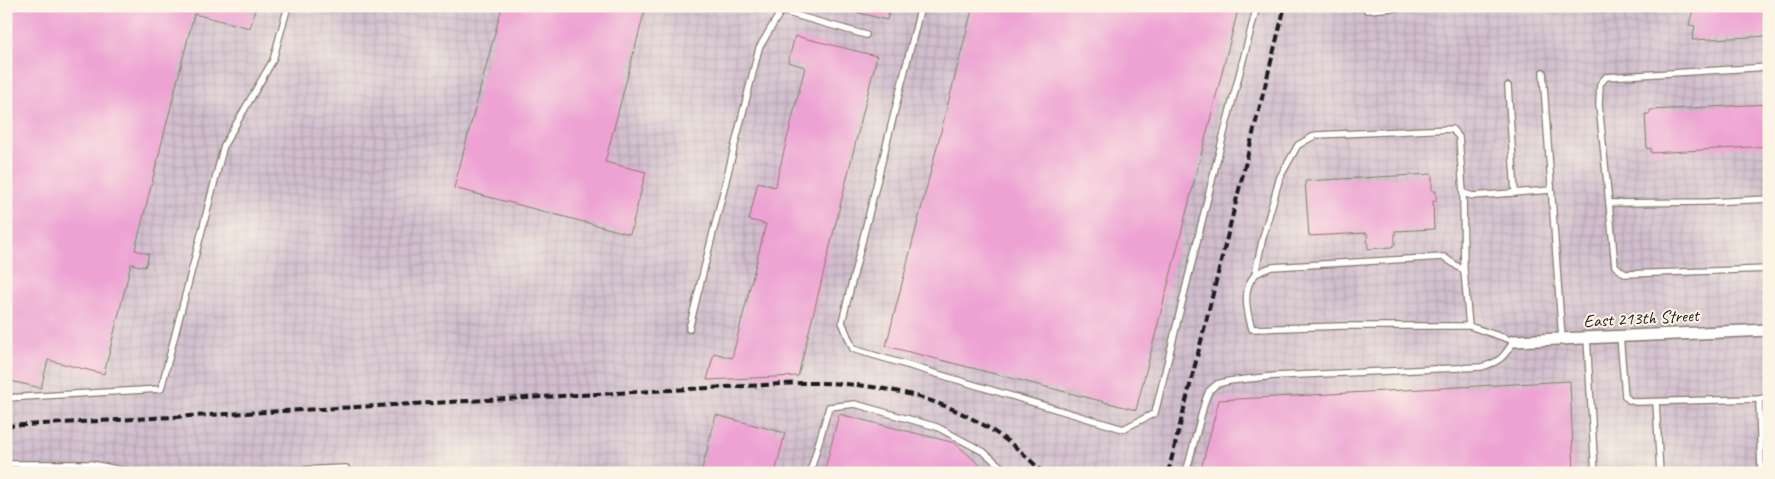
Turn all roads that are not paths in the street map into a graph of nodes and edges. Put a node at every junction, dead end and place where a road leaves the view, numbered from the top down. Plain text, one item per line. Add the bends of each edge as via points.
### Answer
1 (288, 6) edge
2 (921, 6) edge
3 (1257, 6) edge
4 (1417, 6) edge
5 (782, 9) edge
6 (1367, 10) dead end
7 (866, 35) dead end
8 (1769, 67) edge
9 (1544, 72) dead end
10 (1508, 86) dead end
11 (1550, 190) junction
12 (1463, 193) junction
13 (1515, 193) junction
14 (1769, 199) edge
15 (1609, 203) junction
16 (1769, 269) edge
17 (1464, 271) junction
18 (1255, 274) junction
19 (1469, 326) junction
20 (689, 329) dead end
21 (1769, 330) edge
22 (1620, 336) junction
23 (1587, 338) junction
24 (1562, 339) junction
25 (1514, 341) junction
26 (1769, 397) edge
27 (6, 398) edge
28 (1759, 399) junction
29 (1656, 402) junction
30 (6, 464) edge
31 (136, 473) edge
32 (233, 473) edge
33 (344, 473) edge
34 (810, 473) edge
35 (1008, 473) edge
36 (1186, 473) edge
37 (1595, 473) edge
38 (1660, 473) edge
39 (1761, 473) edge

1 - 27 lane via 273,60 224,145 161,389
2 - 3 lane via 842,322 853,349 1123,429 1155,413
4 - 6 lane
5 - 7 lane
5 - 20 lane via 759,48
8 - 15 lane via 1606,77 1600,84 1599,105
9 - 11 lane
10 - 13 lane
11 - 13 lane
11 - 24 lane
12 - 13 lane via 1473,196
12 - 17 lane
12 - 18 lane via 1459,136 1452,129 1316,135 1298,145 1280,177
14 - 15 lane
15 - 16 lane via 1615,266 1625,274
17 - 18 lane via 1444,257 1272,267
17 - 19 lane
18 - 19 lane via 1247,287 1252,329
19 - 25 lane
21 - 22 street, East 213th Street
22 - 23 street, East 213th Street
22 - 29 lane via 1625,396 1635,402
23 - 24 street, East 213th Street
23 - 37 lane
24 - 25 street, East 213th Street
25 - 36 lane via 1496,364 1481,367 1276,376 1217,384 1205,401
26 - 28 lane
28 - 29 lane
28 - 39 lane
29 - 38 lane
30 - 31 lane via 91,464
32 - 33 lane via 346,468
34 - 35 lane via 829,407 855,404 937,427 984,452

